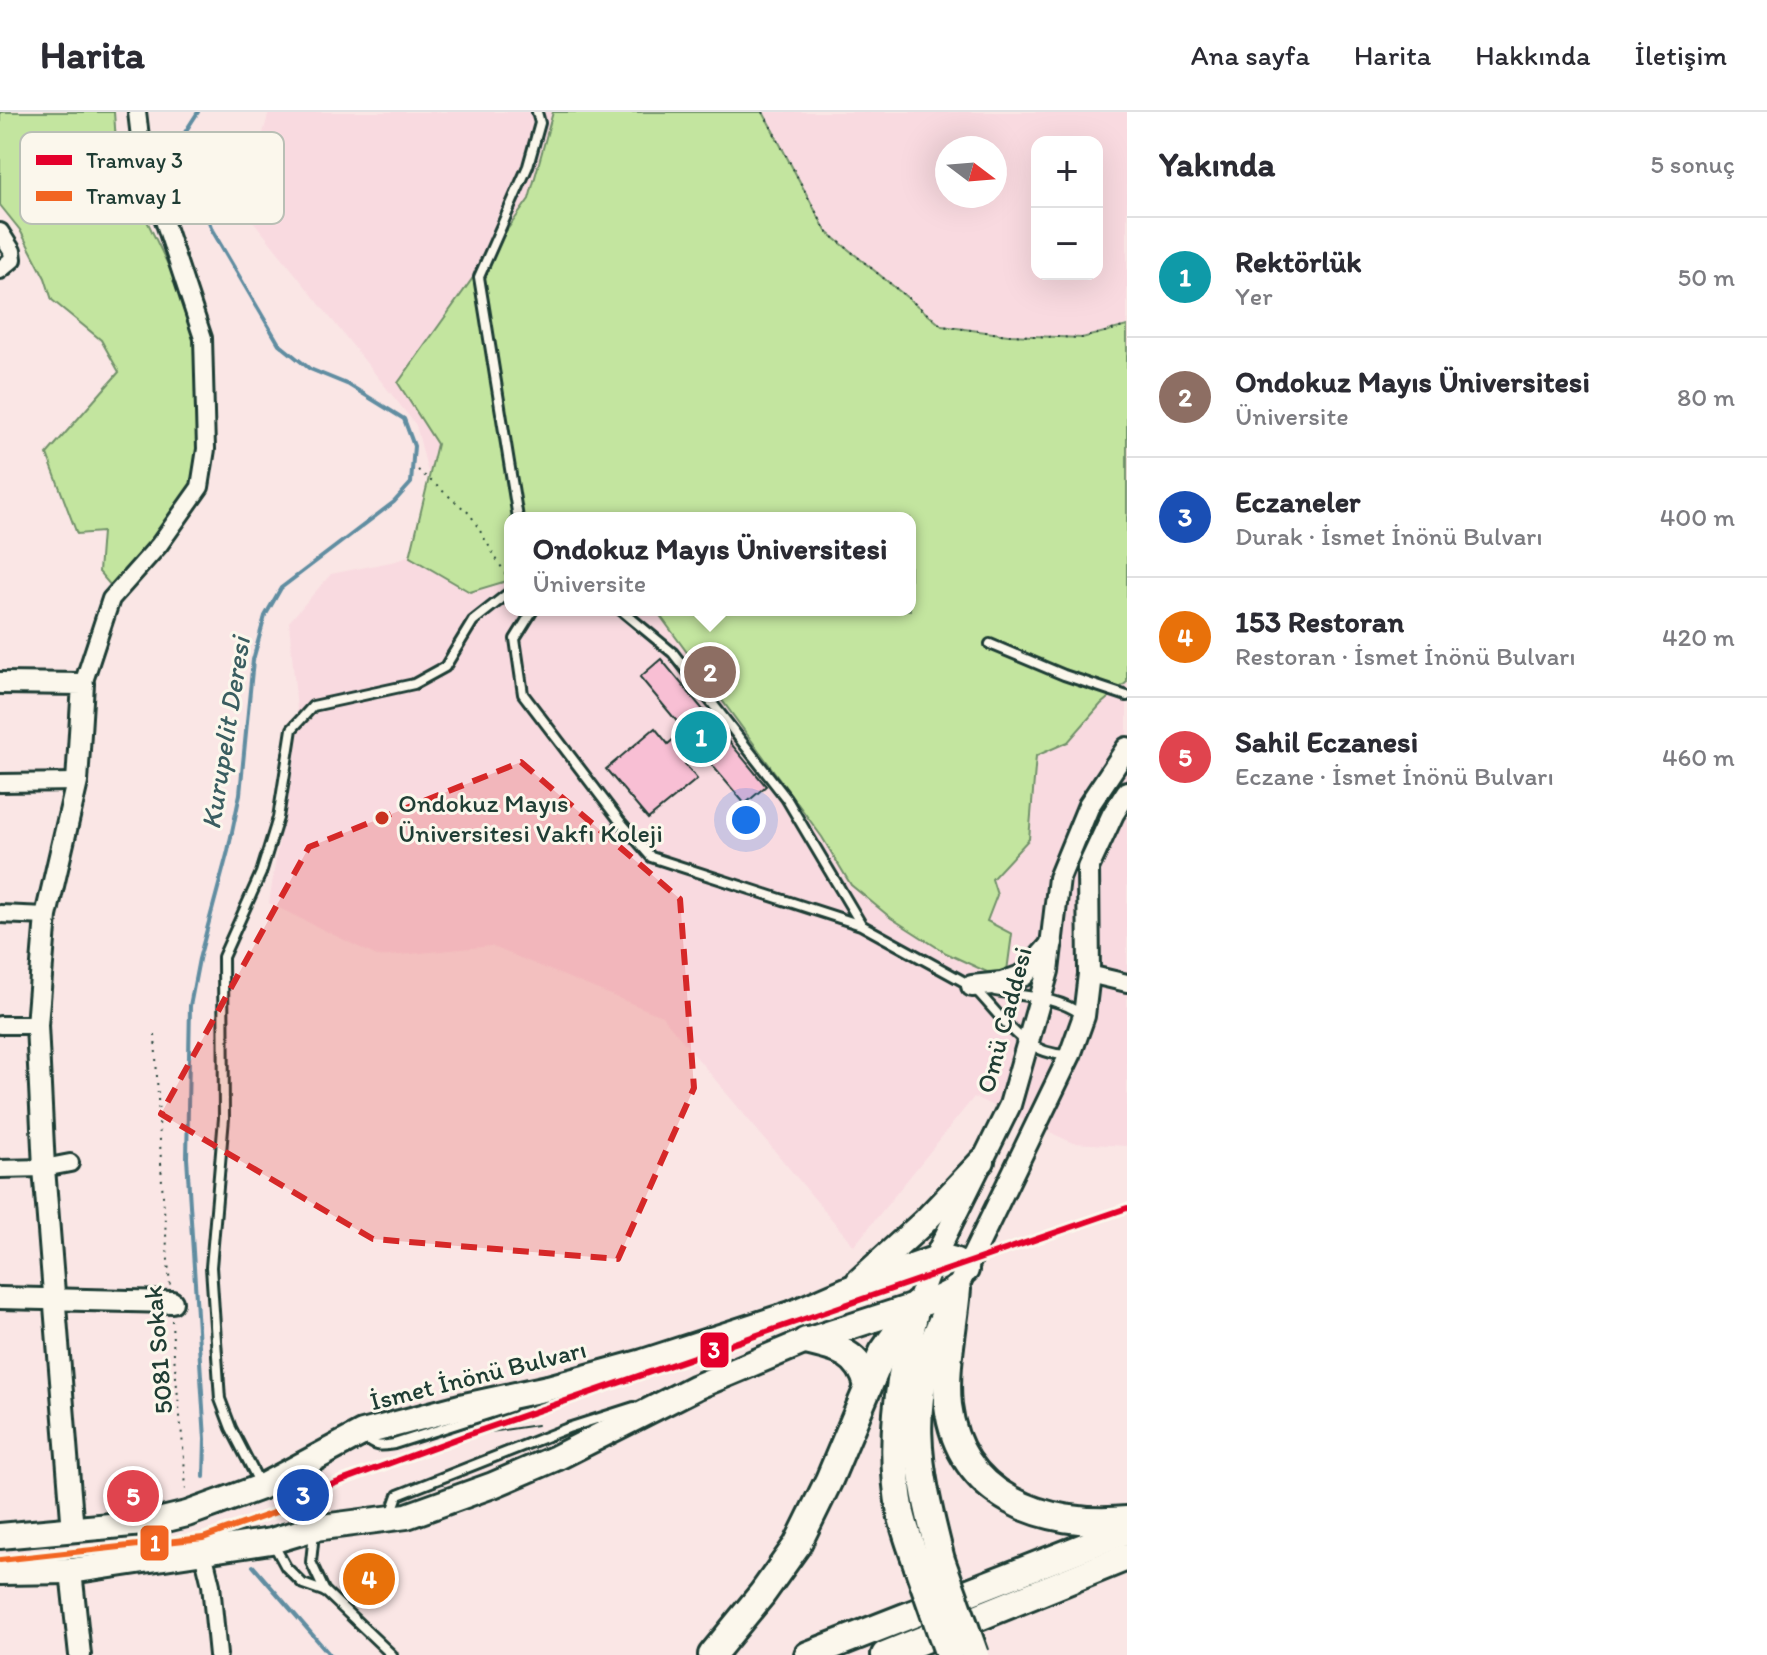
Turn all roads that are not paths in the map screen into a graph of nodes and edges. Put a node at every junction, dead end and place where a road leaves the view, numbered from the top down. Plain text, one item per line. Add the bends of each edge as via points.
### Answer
1 (137, 112) edge
2 (537, 112) edge
3 (139, 132) edge
4 (165, 224) edge
5 (0, 232) edge
6 (0, 270) edge
7 (517, 512) edge
8 (504, 597) edge
9 (529, 616) edge
10 (628, 616) edge
11 (990, 644) dead end
12 (0, 683) edge
13 (83, 684) junction
14 (1127, 696) edge
15 (1127, 748) edge
16 (77, 782) junction
17 (0, 783) edge
18 (1127, 792) edge
19 (0, 914) edge
20 (46, 916) junction
21 (861, 925) junction
22 (1052, 943) junction
23 (1089, 974) junction
24 (1127, 983) edge
25 (972, 986) junction
26 (1041, 998) junction
27 (1084, 1016) junction
28 (0, 1025) edge
29 (37, 1025) junction
30 (1028, 1045) junction
31 (1070, 1055) junction
32 (982, 1161) junction
33 (70, 1163) dead end
34 (44, 1168) junction
35 (0, 1169) edge
36 (934, 1259) junction
37 (962, 1279) junction
38 (851, 1288) junction
39 (0, 1298) edge
40 (55, 1300) junction
41 (172, 1302) road end
42 (917, 1304) junction
43 (806, 1341) junction
44 (868, 1386) junction
45 (261, 1487) junction
46 (1127, 1520) edge
47 (315, 1528) junction
48 (1127, 1530) edge
49 (73, 1531) junction
50 (0, 1536) edge
51 (271, 1541) junction
52 (203, 1552) junction
53 (1127, 1557) edge
54 (929, 1564) junction
55 (71, 1571) junction
56 (0, 1572) edge
57 (326, 1592) junction
58 (891, 1653) edge
59 (80, 1655) edge
60 (218, 1655) edge
61 (392, 1655) edge
62 (712, 1655) edge
63 (808, 1655) edge
64 (949, 1655) edge
65 (975, 1655) edge

1 - 3 street
2 - 7 lane via 540,123 528,166 479,277
4 - 13 street via 203,338 206,449 200,487 111,599
5 - 6 street via 13,259
8 - 45 lane via 473,621 445,667 414,684 313,706 292,729 278,818 261,873 223,957 224,1118 211,1267 220,1399
9 - 21 lane via 515,639 523,694 651,857
10 - 21 lane via 673,653 786,798
11 - 14 lane
12 - 13 street
13 - 16 street
15 - 22 street, Omü Caddesi via 1089,805 1059,878
16 - 17 street
16 - 20 street
18 - 23 street via 1088,868
19 - 20 street
20 - 29 street
21 - 25 lane
22 - 25 street via 1024,975
22 - 26 street, Omü Caddesi
23 - 24 street
23 - 27 street
25 - 26 lane
25 - 30 lane
26 - 27 lane via 1067,1004
26 - 30 street, Omü Caddesi
27 - 31 street
28 - 29 street
29 - 34 street
30 - 31 lane via 1051,1055
30 - 32 street, Omü Caddesi via 1010,1105
31 - 37 street
32 - 36 street, Omü Caddesi
32 - 38 main road
33 - 34 street
34 - 35 street
34 - 40 street
36 - 37 main road via 958,1260
36 - 38 main road, İsmet İnönü Bulvarı
36 - 42 street, Omü Caddesi
37 - 42 main road via 939,1298
37 - 46 highway via 948,1402 954,1437 969,1464 989,1485 1041,1514 1073,1521
37 - 54 highway via 935,1333 916,1423
38 - 45 main road, İsmet İnönü Bulvarı via 791,1314 643,1362 362,1433
39 - 40 street
40 - 41 street
40 - 49 street
42 - 43 main road
42 - 44 highway via 883,1352
42 - 54 highway via 894,1433 901,1514
43 - 44 highway via 853,1358 864,1369
43 - 47 main road via 696,1387 493,1485 407,1516
44 - 62 highway via 797,1545
45 - 49 main road, İsmet İnönü Bulvarı via 154,1522
47 - 51 main road
47 - 57 lane via 311,1562
48 - 63 highway
49 - 50 main road, İsmet İnönü Bulvarı
51 - 52 main road
51 - 57 lane via 303,1584
52 - 55 main road
52 - 60 street
53 - 58 highway
54 - 64 highway, bridge
54 - 65 highway, bridge
55 - 56 main road
55 - 59 street
57 - 61 lane

